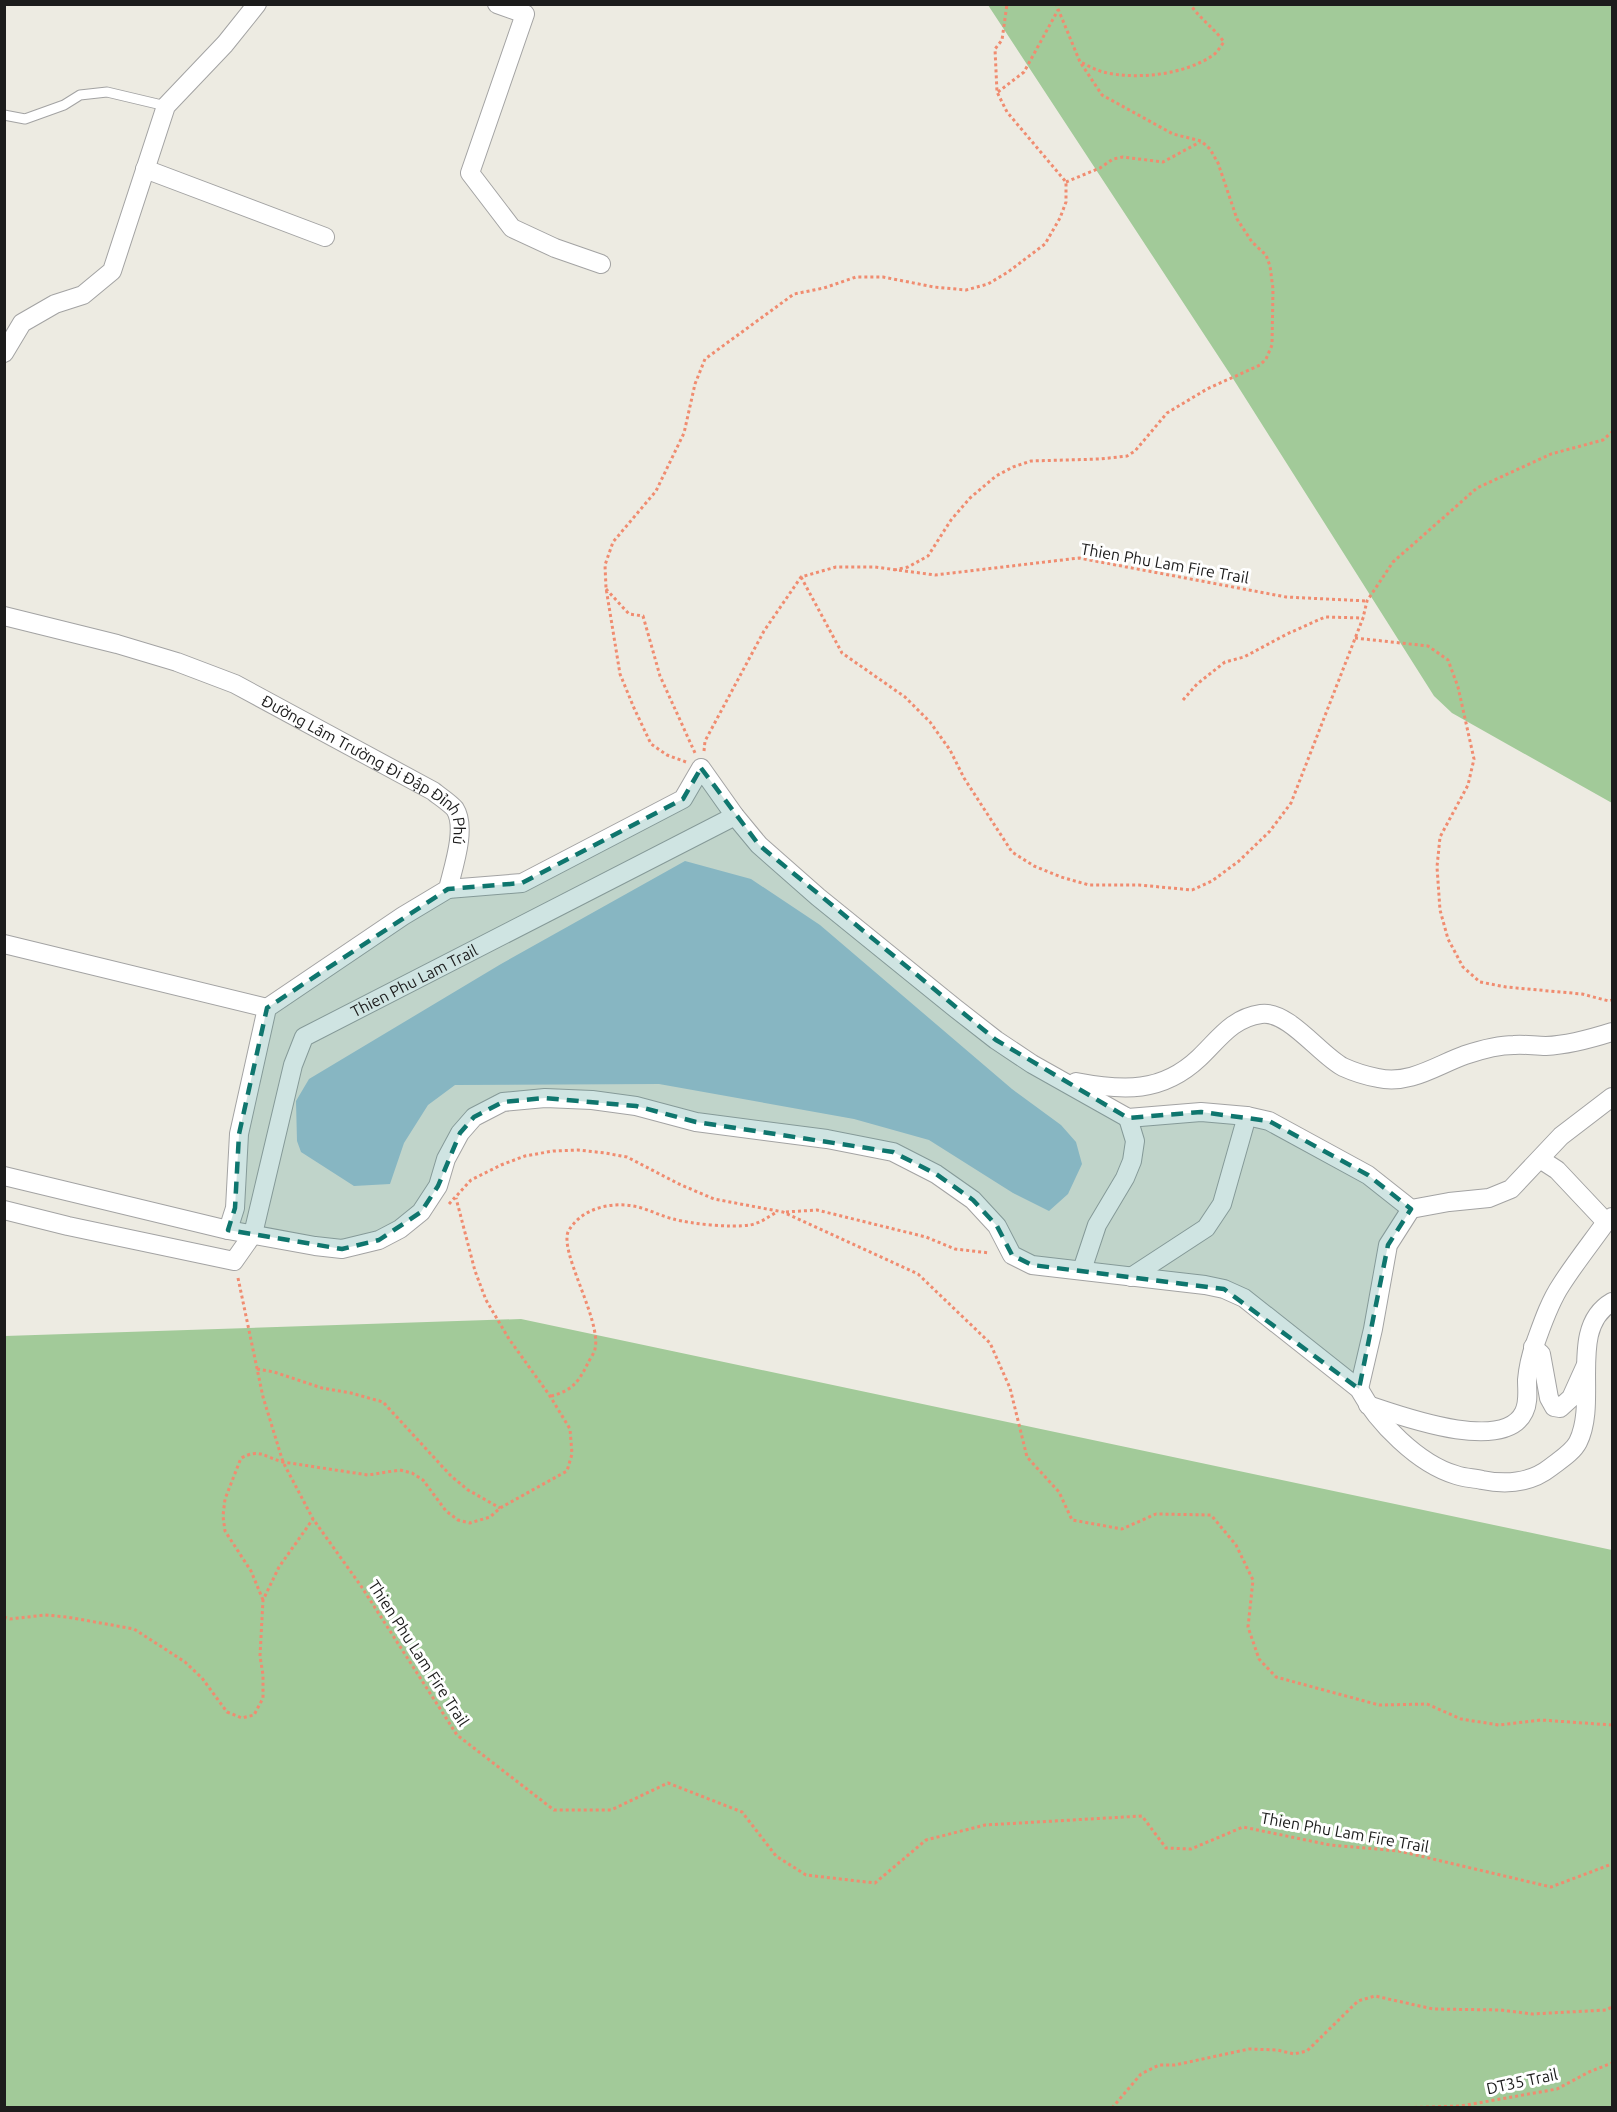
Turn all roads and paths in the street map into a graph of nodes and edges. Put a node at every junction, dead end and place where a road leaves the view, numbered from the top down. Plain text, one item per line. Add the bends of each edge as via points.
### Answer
1 (257, 4) edge
2 (497, 4) edge
3 (1007, 4) edge
4 (1056, 4) edge
5 (1192, 5) edge
6 (1058, 10) junction
7 (1080, 62) junction
8 (997, 92) junction
9 (165, 106) junction
10 (4, 115) edge
11 (1201, 141) junction
12 (145, 169) junction
13 (1066, 182) junction
14 (325, 237) dead end
15 (601, 264) dead end
16 (4, 353) edge
17 (1612, 432) edge
18 (894, 570) junction
19 (801, 577) junction
20 (606, 588) junction
21 (1367, 601) junction
22 (4, 616) edge
23 (1363, 618) junction
24 (1355, 638) junction
25 (1182, 699) dead end
26 (701, 768) junction
27 (735, 816) junction
28 (448, 889) junction
29 (4, 944) edge
30 (1612, 1000) edge
31 (267, 1008) junction
32 (1612, 1032) edge
33 (1061, 1080) junction
34 (1608, 1103) edge
35 (1247, 1116) junction
36 (1128, 1118) junction
37 (1540, 1159) junction
38 (4, 1176) edge
39 (456, 1198) junction
40 (443, 1209) dead end
41 (1411, 1209) junction
42 (4, 1210) edge
43 (776, 1212) junction
44 (783, 1212) junction
45 (1609, 1219) edge
46 (228, 1230) junction
47 (253, 1234) junction
48 (1012, 1255) junction
49 (234, 1261) junction
50 (1082, 1270) junction
51 (1131, 1277) junction
52 (1612, 1302) edge
53 (1533, 1347) junction
54 (1587, 1363) junction
55 (257, 1369) junction
56 (1359, 1389) junction
57 (550, 1396) junction
58 (1368, 1405) junction
59 (283, 1462) junction
60 (500, 1508) junction
61 (314, 1518) junction
62 (263, 1600) junction
63 (4, 1617) edge
64 (1612, 1725) edge
65 (1612, 1864) edge
66 (1612, 2007) edge
67 (1612, 2063) edge
68 (1112, 2108) edge
69 (1396, 2108) edge

1 - 9 street via 225,44
2 - 15 street via 525,14 470,172 512,228
3 - 8 path via 1002,40 995,49
4 - 6 path
5 - 7 path via 1224,42 1214,55 1197,64 1170,72 1122,75 1101,72
6 - 7 path
6 - 8 path via 1024,72
7 - 11 path via 1110,101 1173,134
8 - 13 path via 1007,112
9 - 10 lane via 106,92 80,96 25,119
9 - 12 street
11 - 13 path via 1163,162 1113,159
11 - 18 path via 1218,163 1237,219 1266,255 1270,266 1274,328 1266,359 1167,413 1127,456 1031,461 996,476 963,505 928,556
12 - 14 street
12 - 16 street via 112,271 82,296 55,304 22,323
13 - 20 path via 1066,202 1045,243 988,285 966,290 883,277 856,277 794,294 705,359 684,433 656,491 613,542 605,564
17 - 21 path via 1603,440 1551,454 1478,488 1393,562
18 - 19 path, Thien Phu Lam Fire Trail via 836,567
18 - 21 path, Thien Phu Lam Fire Trail via 935,575 1079,558 1286,597
19 - 24 path via 842,653 905,697 930,722 1012,852 1034,866 1089,885 1192,890 1239,861 1270,831 1291,803
19 - 26 path via 764,631 717,717 705,741
20 - 26 path via 629,614 643,616 660,676
20 - 26 path via 620,674 651,744 667,756
21 - 23 path
22 - 28 street, Đường Lâm Trường Đi Đập Đỉnh Phú via 177,662 235,684 433,791 454,809 460,824
23 - 24 path
23 - 25 path via 1325,617 1278,638 1244,657 1225,662
24 - 30 path via 1428,646 1448,660 1458,687 1474,759 1468,785 1440,837 1437,867 1440,910 1462,967 1480,982
26 - 27 street
26 - 28 street via 683,799 522,883
27 - 33 street via 759,845 906,969 996,1040
27 - 47 street, Thien Phu Lam Trail via 304,1038 293,1065
28 - 31 street
29 - 31 street
31 - 46 street via 239,1134 235,1208
32 - 33 street via 1577,1043 1488,1049 1417,1076 1382,1079 1342,1067 1281,1018 1265,1013 1232,1024 1200,1057 1162,1083 1110,1089
33 - 36 street
34 - 37 street via 1561,1136
35 - 36 street via 1201,1112
35 - 41 street via 1269,1121 1328,1152 1368,1175
35 - 51 street via 1222,1204 1206,1228
36 - 50 street via 1135,1142 1132,1161 1097,1225
37 - 41 street via 1511,1189 1490,1198
37 - 45 street
38 - 46 street
39 - 40 path
39 - 43 path via 471,1180 501,1165 525,1156 578,1150 627,1157 714,1199
39 - 57 path via 486,1300
41 - 56 street via 1388,1245
42 - 49 street
43 - 44 path
43 - 57 path via 762,1222 733,1226 680,1221 615,1204 585,1213 568,1231 566,1242 596,1348 580,1380 572,1388
44 - 48 path via 817,1210 926,1237 955,1249
44 - 64 path via 918,1274 990,1343 1010,1388 1027,1457 1059,1492 1072,1520 1122,1529 1156,1514 1212,1515 1236,1545 1253,1580 1248,1627 1259,1659 1275,1677 1379,1705 1427,1704 1461,1719 1499,1725 1541,1720
45 - 53 street via 1560,1287
46 - 47 street
47 - 48 street via 342,1249 380,1240 421,1212 438,1186 460,1133 474,1117 503,1102 545,1098 636,1106 696,1122 827,1138 893,1152 936,1174 973,1200 997,1226
47 - 49 street, Thien Phu Lam Trail
48 - 50 street via 1032,1264
49 - 55 path, Thien Phu Lam Fire Trail
50 - 51 street
51 - 56 street via 1224,1289 1244,1298
52 - 54 street via 1602,1308 1589,1330
53 - 54 street via 1542,1354 1554,1407 1560,1408 1571,1398
53 - 58 street via 1524,1412 1503,1429 1476,1431 1437,1425
54 - 58 street via 1585,1422 1577,1443 1546,1471 1513,1483 1443,1470 1402,1442
55 - 59 path, Thien Phu Lam Fire Trail
55 - 60 path via 383,1402 451,1476
56 - 58 street
57 - 60 path via 570,1429 572,1454 567,1471
59 - 60 path via 368,1475 400,1470 412,1473 423,1480 446,1511 470,1523 490,1517
59 - 61 path, Thien Phu Lam Fire Trail
59 - 62 path via 264,1454 251,1453 241,1458 225,1499 225,1531 251,1571
61 - 62 path via 279,1567
61 - 65 path, Thien Phu Lam Fire Trail via 457,1735 554,1810 611,1810 668,1783 742,1812 776,1856 806,1875 875,1883 926,1840 985,1825 1142,1816 1166,1848 1191,1849 1243,1827 1330,1845 1399,1851 1551,1887
62 - 63 path via 263,1698 254,1715 243,1718 227,1712 185,1662 134,1629 56,1616
66 - 68 path via 1532,2014 1433,2009 1375,1996 1358,2001 1307,2051 1294,2054 1249,2049 1159,2065 1141,2074
67 - 69 path, DT35 Trail via 1557,2089 1461,2106

